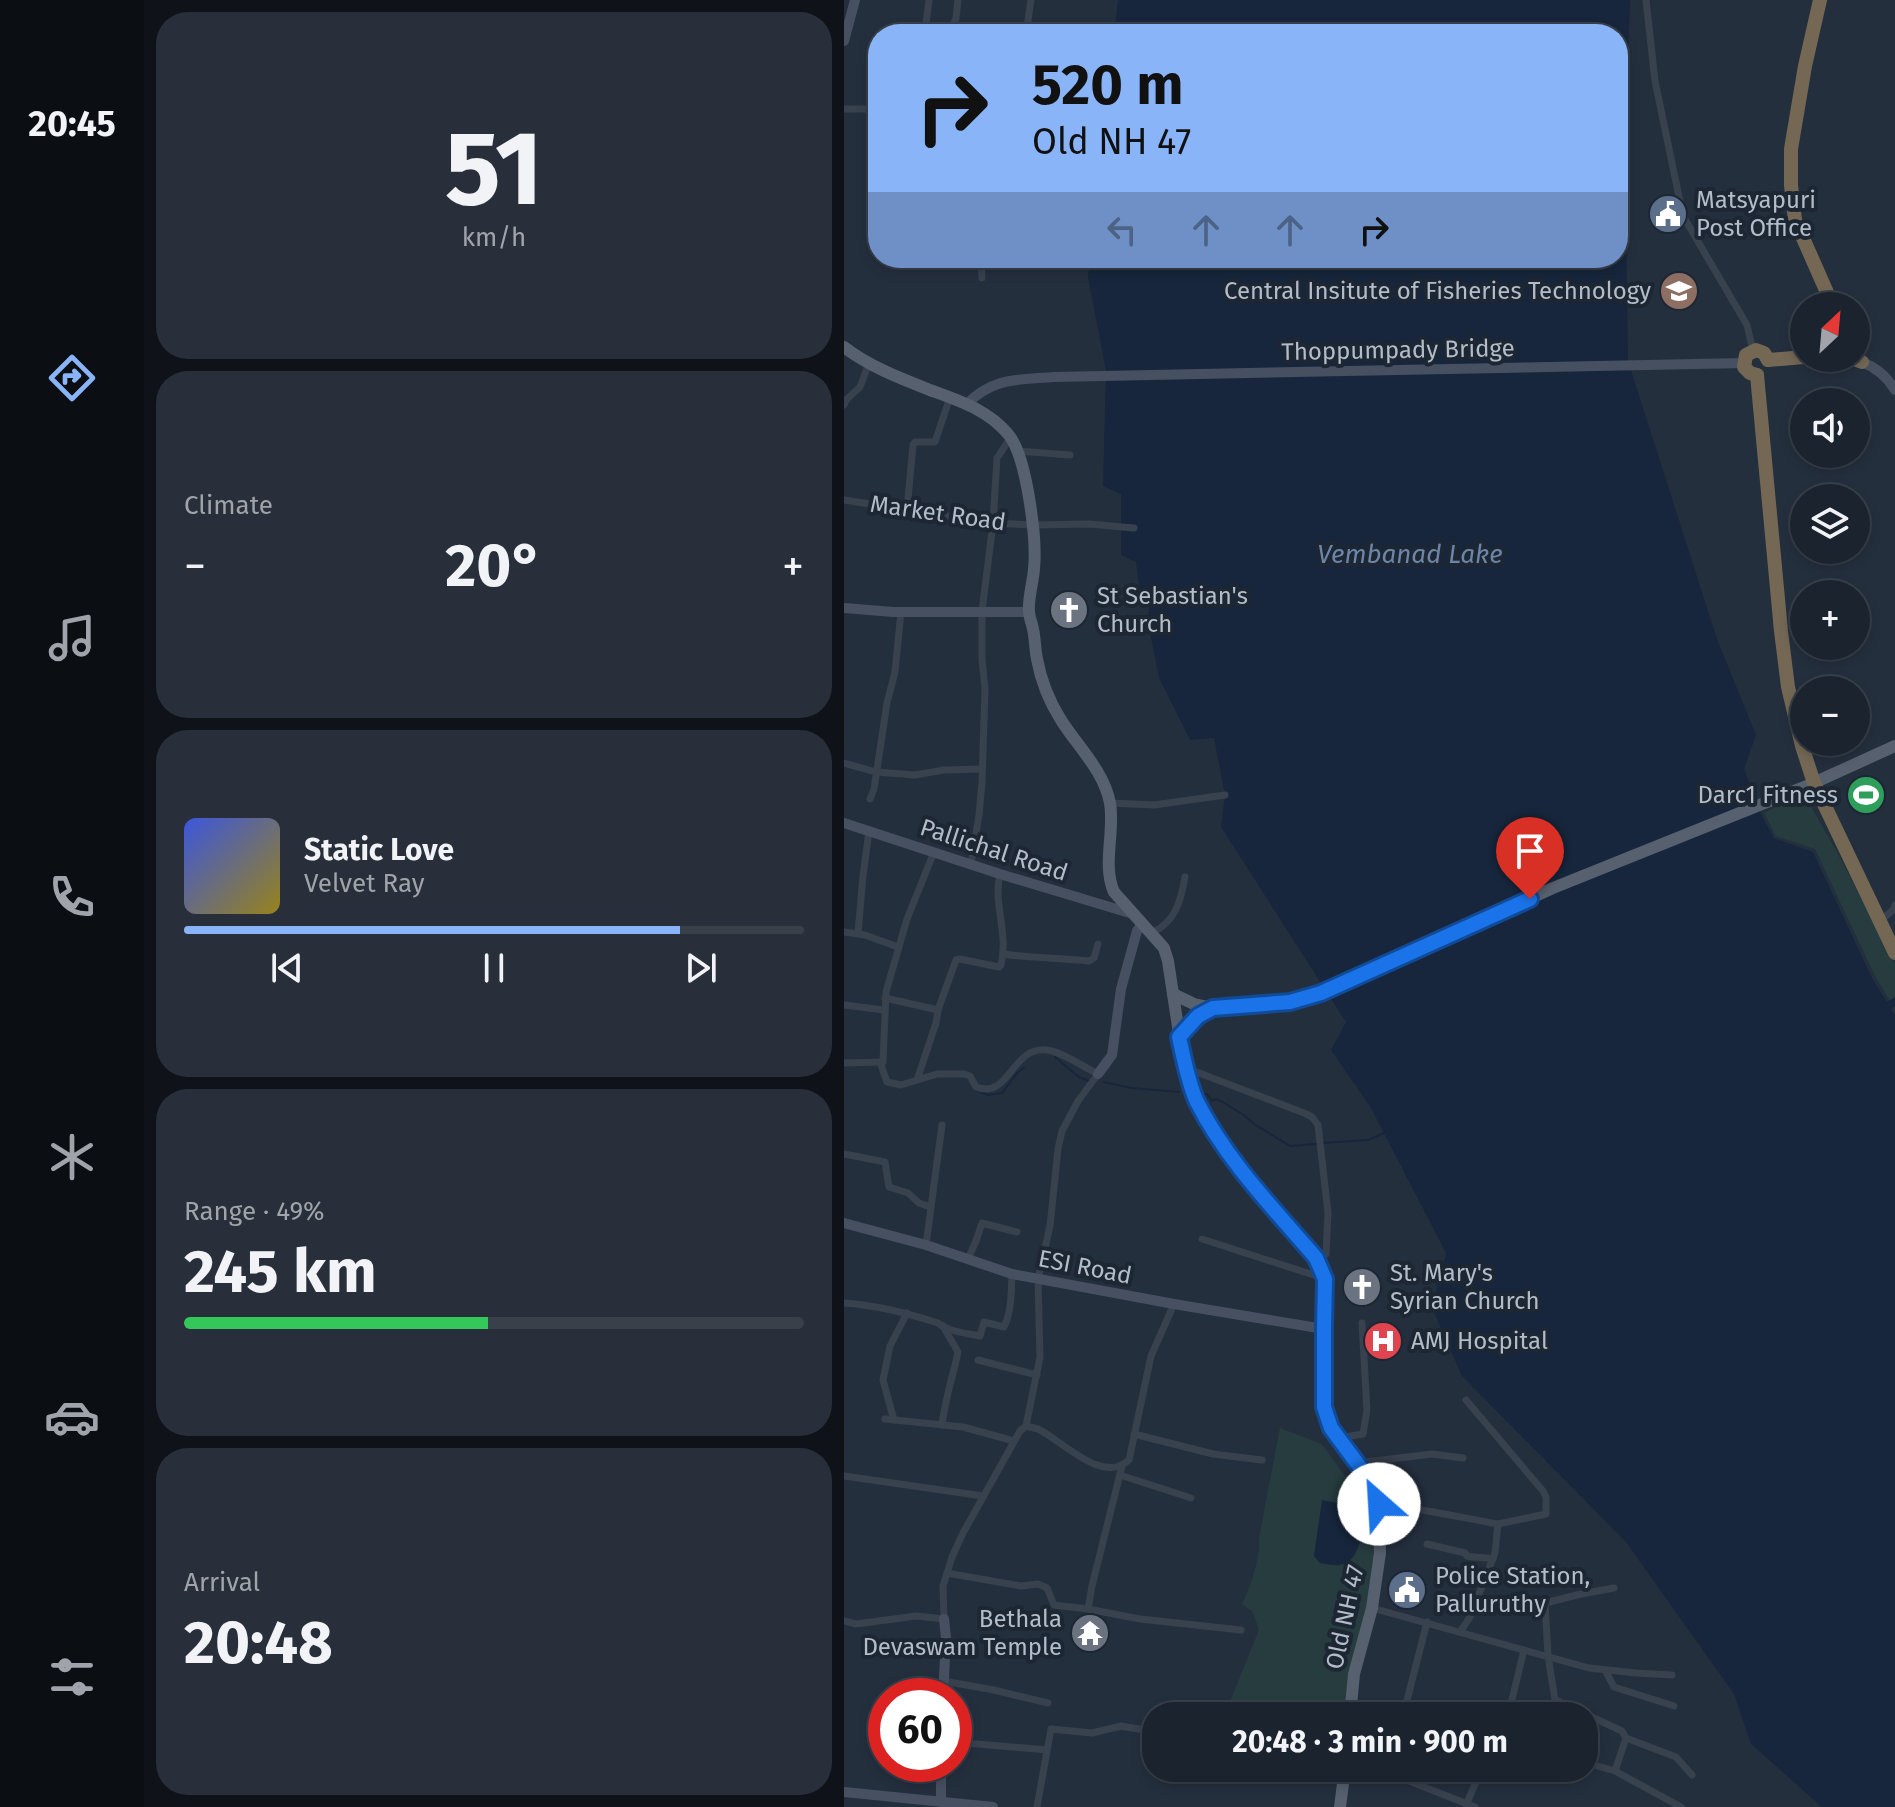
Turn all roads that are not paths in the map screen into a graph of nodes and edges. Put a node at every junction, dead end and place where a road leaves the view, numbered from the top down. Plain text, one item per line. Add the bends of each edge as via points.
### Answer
1 (855, 0) edge
2 (929, 0) edge
3 (958, 0) edge
4 (1031, 0) edge
5 (1646, 0) edge
6 (1820, 0) edge
7 (926, 24) edge
8 (954, 24) edge
9 (1027, 24) edge
10 (844, 41) edge
11 (844, 109) edge
12 (868, 109) edge
13 (982, 268) edge
14 (982, 278) dead end
15 (1827, 292) edge
16 (844, 347) edge
17 (1748, 357) junction
18 (1790, 358) edge
19 (1768, 360) junction
20 (869, 363) junction
21 (1870, 364) edge
22 (1757, 375) junction
23 (1895, 390) edge
24 (950, 397) junction
25 (967, 404) junction
26 (844, 405) edge
27 (1011, 437) junction
28 (1017, 451) junction
29 (1070, 455) dead end
30 (845, 498) edge
31 (907, 510) junction
32 (993, 523) junction
33 (1033, 525) junction
34 (1134, 528) dead end
35 (844, 608) edge
36 (982, 611) junction
37 (901, 612) junction
38 (1029, 612) junction
39 (1895, 746) edge
40 (844, 763) edge
41 (981, 769) junction
42 (876, 772) junction
43 (1814, 783) junction
44 (1225, 795) dead end
45 (870, 799) dead end
46 (1110, 803) junction
47 (844, 823) edge
48 (869, 831) junction
49 (934, 852) junction
50 (971, 864) junction
51 (1000, 874) junction
52 (1185, 877) dead end
53 (1895, 905) edge
54 (1879, 922) junction
55 (1142, 924) junction
56 (844, 932) edge
57 (858, 933) junction
58 (1098, 944) dead end
59 (898, 947) junction
60 (1895, 953) edge
61 (1003, 954) junction
62 (1173, 994) junction
63 (885, 998) junction
64 (844, 1005) edge
65 (1213, 1008) junction
66 (884, 1010) junction
67 (938, 1010) junction
68 (1176, 1015) junction
69 (1179, 1037) junction
70 (880, 1062) junction
71 (844, 1063) edge
72 (1186, 1068) junction
73 (1095, 1079) junction
74 (917, 1080) junction
75 (942, 1125) dead end
76 (844, 1154) edge
77 (930, 1207) junction
78 (844, 1223) edge
79 (1017, 1232) dead end
80 (1202, 1239) dead end
81 (926, 1245) junction
82 (1316, 1258) junction
83 (968, 1259) junction
84 (1012, 1274) junction
85 (1038, 1279) junction
86 (1325, 1279) junction
87 (844, 1303) edge
88 (1174, 1304) junction
89 (907, 1313) junction
90 (1362, 1323) dead end
91 (943, 1326) junction
92 (1324, 1329) junction
93 (978, 1360) dead end
94 (1037, 1375) junction
95 (1466, 1400) dead end
96 (942, 1425) junction
97 (1026, 1426) junction
98 (1134, 1434) junction
99 (1339, 1438) junction
100 (1014, 1441) junction
101 (1463, 1458) dead end
102 (1262, 1460) dead end
103 (1357, 1463) junction
104 (1121, 1471) junction
105 (844, 1476) edge
106 (983, 1496) junction
107 (1191, 1498) dead end
108 (1379, 1504) junction
109 (1498, 1524) junction
110 (1427, 1544) dead end
111 (1493, 1559) junction
112 (947, 1573) junction
113 (1614, 1588) dead end
114 (1372, 1608) junction
115 (1088, 1609) junction
116 (944, 1619) junction
117 (844, 1621) edge
118 (1427, 1622) junction
119 (1241, 1630) dead end
120 (1460, 1632) junction
121 (1524, 1650) junction
122 (1548, 1656) junction
123 (1605, 1670) junction
124 (1672, 1675) dead end
125 (943, 1678) edge
126 (972, 1686) edge
127 (1559, 1701) joint
128 (1351, 1702) edge
129 (1407, 1702) edge
130 (1511, 1702) edge
131 (1048, 1703) dead end
132 (1674, 1706) dead end
133 (1142, 1730) edge
134 (1626, 1738) junction
135 (972, 1744) edge
136 (1047, 1750) junction
137 (1598, 1766) edge
138 (1615, 1771) junction
139 (1692, 1775) dead end
140 (941, 1782) edge
141 (1344, 1782) edge
142 (1411, 1782) edge
143 (1477, 1782) edge
144 (844, 1792) edge
145 (941, 1805) edge
146 (1469, 1806) edge
147 (993, 1807) edge
148 (1037, 1807) edge
149 (1340, 1807) edge
150 (1681, 1807) edge

1 - 10 main road
2 - 7 street
3 - 8 street
4 - 9 street
5 - 17 street via 1655,81 1683,216 1747,325
6 - 15 highway via 1791,149 1791,185 1795,220
11 - 12 street
13 - 14 street
16 - 20 main road
17 - 19 highway via 1764,353
17 - 22 highway via 1750,373
17 - 25 main road, Thoppumpady Bridge via 1709,364 1054,377 997,383
18 - 19 highway
19 - 22 highway via 1765,371
20 - 24 main road
20 - 26 street via 860,387
21 - 23 main road
22 - 43 highway via 1788,687
24 - 25 main road
24 - 31 street via 935,442 913,445
25 - 27 main road via 993,418
27 - 28 main road
27 - 32 street via 997,458
28 - 29 street
28 - 33 main road
30 - 31 street, Market Road
31 - 32 street, Market Road
32 - 33 street, Market Road
32 - 36 street
33 - 34 street, Market Road
33 - 38 main road
35 - 37 main road
36 - 37 main road
36 - 38 main road
36 - 41 street
37 - 42 street
38 - 46 main road via 1045,690 1105,785
39 - 43 main road
40 - 42 street
41 - 42 street via 915,775
41 - 50 street
42 - 45 street
43 - 54 highway
43 - 65 main road via 1553,888 1321,993 1290,1002
44 - 46 street via 1154,805
46 - 55 main road, Old NH 47 via 1110,883
47 - 48 main road, Pallichal Road
48 - 49 main road, Pallichal Road
48 - 57 street
49 - 50 main road, Pallichal Road
49 - 59 street
50 - 51 main road, Pallichal Road
51 - 55 main road, Pallichal Road
51 - 61 street
52 - 55 street via 1176,911 1158,930
53 - 54 street
54 - 60 highway
55 - 62 main road, Old NH 47 via 1164,948
55 - 73 main road via 1121,989 1112,1055
56 - 57 street
57 - 59 street
58 - 61 street via 1089,961
59 - 63 street
61 - 67 street via 999,967 956,960
62 - 65 main road
62 - 68 main road, Old NH 47
63 - 66 street
63 - 67 street
64 - 66 street
65 - 68 main road
65 - 69 main road
66 - 70 street
67 - 74 street
68 - 69 main road, Old NH 47
69 - 72 main road, Old NH 47
70 - 71 street
70 - 74 street via 887,1082
72 - 82 main road, Old NH 47 via 1197,1101 1230,1155
72 - 82 street via 1304,1113 1318,1125 1328,1213 1326,1254
73 - 74 street via 1060,1053 1038,1050 991,1090 976,1087 964,1074
73 - 85 street via 1062,1131
75 - 77 street
76 - 77 street via 885,1162 889,1187
77 - 81 street
78 - 81 main road, ESI Road
79 - 83 street via 982,1223
80 - 86 street
81 - 83 main road, ESI Road
82 - 86 main road, Old NH 47
83 - 84 main road, ESI Road
84 - 85 main road, ESI Road
84 - 91 street via 1011,1308 1004,1327 984,1322 980,1336
85 - 88 main road, ESI Road
85 - 94 street
86 - 92 main road, Old NH 47
87 - 89 street
88 - 92 main road, ESI Road
88 - 98 street via 1151,1356
89 - 91 street
89 - 96 street via 890,1346 883,1380 889,1419
90 - 99 street via 1367,1410 1363,1434
91 - 96 street via 958,1352
92 - 99 main road, Old NH 47 via 1324,1407
93 - 94 street
94 - 97 street
95 - 109 street via 1546,1497 1546,1514
96 - 100 street
97 - 100 street
97 - 104 street via 1085,1459
98 - 102 street
98 - 104 street
99 - 103 main road, Old NH 47
100 - 106 street
101 - 103 street via 1432,1454
103 - 108 main road, Old NH 47
104 - 107 street
104 - 115 street
105 - 106 street
106 - 112 street
108 - 109 street
108 - 114 main road, Old NH 47 via 1380,1553
109 - 111 street
110 - 111 street
111 - 120 street
112 - 115 street via 1021,1586 1038,1584 1047,1588 1054,1605
112 - 116 street
113 - 122 street via 1545,1603
114 - 118 street
114 - 128 main road, Old NH 47
115 - 119 street
116 - 117 street
116 - 125 main road
118 - 120 street
118 - 129 street
120 - 121 street
121 - 122 street
121 - 130 street
122 - 123 street
122 - 127 street
123 - 124 street
123 - 132 street via 1614,1687
126 - 131 street
127 - 134 street via 1622,1731
133 - 136 street via 1051,1729
134 - 138 street
134 - 139 street via 1676,1757
135 - 136 street
136 - 148 street
137 - 138 street
138 - 150 street
140 - 145 main road
141 - 149 main road
142 - 146 street
143 - 146 street
144 - 145 main road
145 - 147 main road

